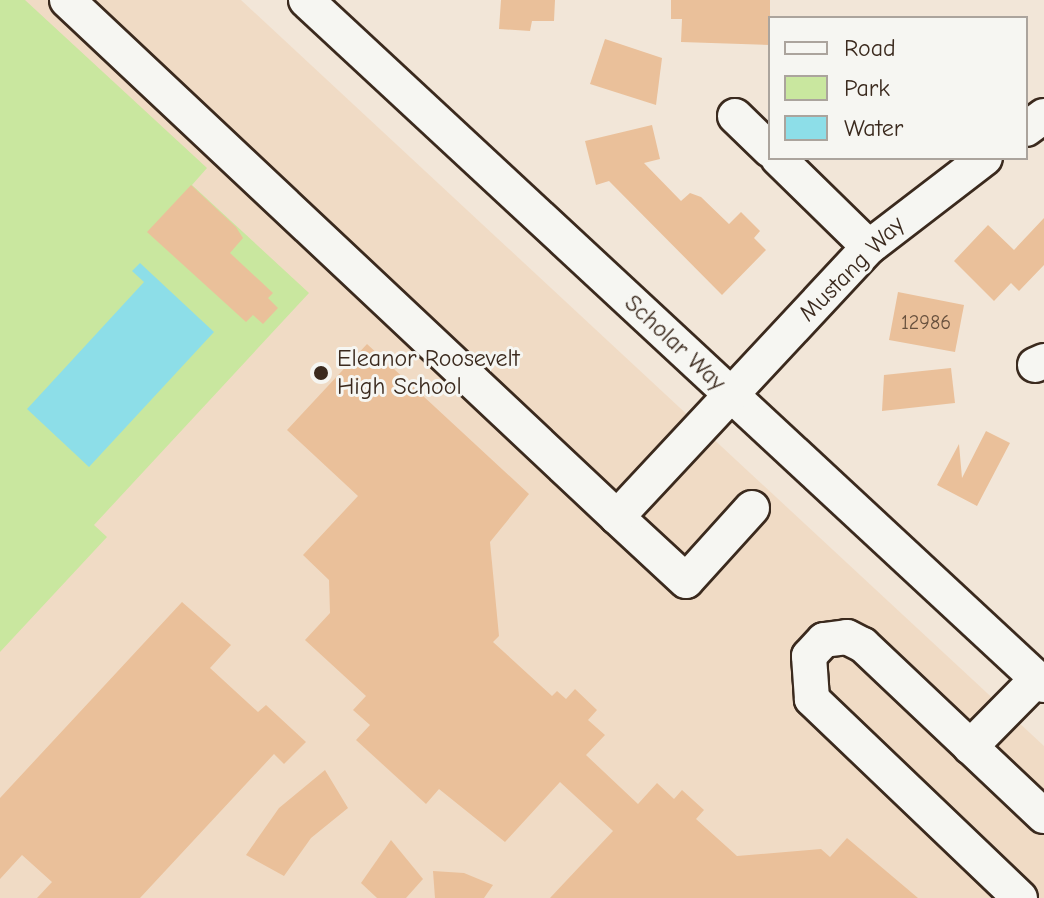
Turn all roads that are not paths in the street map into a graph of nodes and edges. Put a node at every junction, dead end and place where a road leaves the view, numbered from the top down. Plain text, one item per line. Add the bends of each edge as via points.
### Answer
1 (67, 0) edge
2 (306, 0) edge
3 (735, 116) dead end
4 (768, 148) edge
5 (780, 160) edge
6 (982, 160) edge
7 (869, 247) junction
8 (731, 395) junction
9 (752, 508) dead end
10 (617, 517) junction
11 (1041, 682) edge
12 (970, 747) junction
13 (1044, 816) edge
14 (1020, 898) edge

1 - 10 street
2 - 8 street, Scholar Way
3 - 4 street
5 - 7 street
6 - 7 street, Mustang Way
7 - 8 street, Mustang Way
8 - 10 street, Mustang Way
8 - 11 street, Scholar Way
9 - 10 street via 686,581
11 - 12 street
12 - 13 street
12 - 14 street via 863,645 847,637 824,640 809,656 812,699

